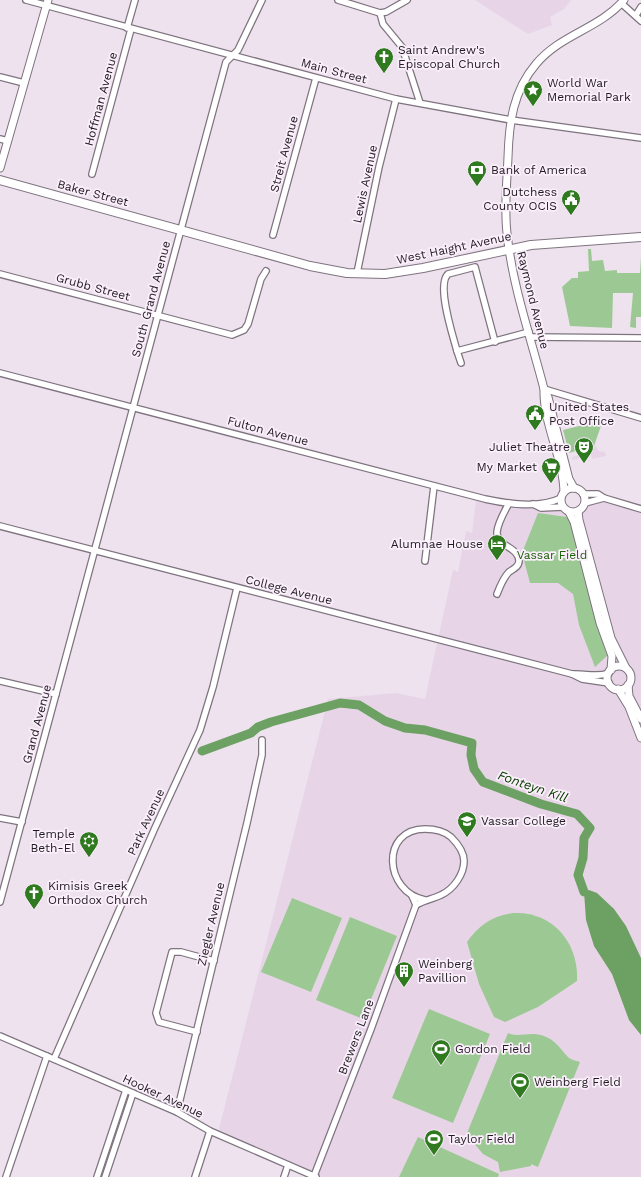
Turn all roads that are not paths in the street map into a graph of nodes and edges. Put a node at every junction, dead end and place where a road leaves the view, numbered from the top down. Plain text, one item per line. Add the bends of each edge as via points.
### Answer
1 (26, 0) edge
2 (135, 0) edge
3 (262, 0) edge
4 (338, 0) edge
5 (407, 0) edge
6 (622, 1) edge
7 (47, 3) edge
8 (641, 7) edge
9 (380, 14) junction
10 (636, 15) junction
11 (641, 21) edge
12 (129, 28) junction
13 (233, 56) junction
14 (0, 77) edge
15 (316, 78) junction
16 (24, 83) junction
17 (396, 99) junction
18 (420, 103) junction
19 (511, 120) junction
20 (641, 138) edge
21 (0, 139) edge
22 (8, 141) junction
23 (0, 168) edge
24 (92, 174) dead end
25 (0, 180) edge
26 (180, 230) junction
27 (273, 235) dead end
28 (641, 237) edge
29 (509, 249) junction
30 (266, 271) dead end
31 (357, 273) junction
32 (0, 274) edge
33 (158, 315) junction
34 (530, 334) junction
35 (641, 338) edge
36 (494, 342) junction
37 (457, 351) junction
38 (461, 364) dead end
39 (0, 373) edge
40 (544, 389) junction
41 (133, 407) junction
42 (641, 418) edge
43 (434, 486) junction
44 (574, 488) junction
45 (583, 494) junction
46 (563, 495) junction
47 (604, 498) junction
48 (509, 503) junction
49 (585, 503) junction
50 (532, 504) junction
51 (563, 507) junction
52 (641, 510) edge
53 (578, 511) junction
54 (569, 512) junction
55 (0, 526) edge
56 (94, 551) junction
57 (425, 561) dead end
58 (237, 588) junction
59 (496, 594) dead end
60 (626, 668) junction
61 (610, 671) junction
62 (572, 674) junction
63 (0, 681) edge
64 (609, 683) junction
65 (628, 685) junction
66 (618, 689) junction
67 (56, 694) junction
68 (641, 720) edge
69 (641, 738) edge
70 (262, 740) dead end
71 (0, 818) edge
72 (22, 822) junction
73 (412, 896) junction
74 (425, 900) junction
75 (0, 902) edge
76 (416, 905) junction
77 (214, 961) junction
78 (197, 1032) junction
79 (0, 1036) edge
80 (47, 1056) junction
81 (54, 1059) junction
82 (126, 1090) junction
83 (133, 1094) junction
84 (177, 1112) junction
85 (210, 1131) junction
86 (288, 1165) junction
87 (6, 1177) edge
88 (97, 1177) edge
89 (104, 1177) edge
90 (195, 1177) edge
91 (284, 1177) edge
92 (315, 1177) edge

1 - 7 street, Main Street
2 - 12 street, Hoffman Avenue
3 - 13 street, South Grand Avenue
4 - 9 street
5 - 9 street
6 - 10 street
6 - 19 main road, Raymond Avenue via 606,16 566,38 542,57 520,87
7 - 12 street, Main Street
7 - 16 main road
8 - 10 street
9 - 18 street via 382,24 402,47
10 - 11 street
12 - 13 street, Main Street
12 - 24 street, Hoffman Avenue
13 - 15 street, Main Street
13 - 26 street, South Grand Avenue via 226,62
14 - 16 street
15 - 17 street, Main Street
15 - 27 street, Streit Avenue
16 - 22 main road
17 - 18 street, Main Street
17 - 31 street, Lewis Avenue via 380,161
18 - 19 street, Main Street
19 - 20 street, Main Street
19 - 29 main road, Raymond Avenue via 506,210
21 - 22 street
22 - 23 main road
25 - 26 highway, Baker Street
26 - 31 highway, West Haight Avenue via 310,266
26 - 33 street, South Grand Avenue
28 - 29 highway, West Haight Avenue via 541,244
29 - 31 highway, West Haight Avenue via 404,272
29 - 34 main road, Raymond Avenue
30 - 33 street, Grubb Street via 261,279 248,324 244,330 237,333 226,334
32 - 33 street, Grubb Street
33 - 41 street, South Grand Avenue
34 - 35 street
34 - 36 street
34 - 40 main road, Raymond Avenue
36 - 37 street
36 - 37 street via 474,267 448,274 445,278 443,293
37 - 38 street
39 - 41 street, Fulton Avenue
40 - 42 street
40 - 44 main road, Raymond Avenue via 569,479
40 - 46 main road, Raymond Avenue via 544,403 564,477
41 - 43 street, Fulton Avenue
41 - 56 street, South Grand Avenue
43 - 48 street, Fulton Avenue
43 - 57 street
44 - 45 main road
44 - 46 main road
45 - 47 street via 598,494
45 - 49 main road
46 - 50 street, Fulton Avenue via 552,502
46 - 51 main road
47 - 49 street
47 - 52 street
48 - 50 street, Fulton Avenue
48 - 59 street via 497,535 519,560 517,567 503,580
49 - 53 main road
50 - 51 street, Fulton Avenue via 541,508
51 - 54 main road
53 - 54 main road
53 - 60 main road via 611,638
54 - 61 main road via 574,522 600,623 612,656
55 - 56 street, College Avenue
56 - 58 street, College Avenue
56 - 67 street, Grand Avenue
58 - 62 street, College Avenue
58 - 81 street, Park Avenue via 200,730
60 - 61 main road via 618,666
60 - 65 main road via 631,676
61 - 62 street, College Avenue via 596,676
61 - 64 main road
62 - 64 street, College Avenue via 582,679
63 - 67 street
64 - 66 main road
65 - 66 main road
65 - 68 main road via 629,696
66 - 69 main road via 629,707
67 - 72 street, Grand Avenue
70 - 77 street, Ziegler Avenue via 262,755 249,816
71 - 72 street
72 - 75 street, Grand Avenue
73 - 74 street
73 - 74 street via 403,889 394,875 394,849 402,836 409,832 421,829 436,830 449,836 460,848 464,856 463,868 457,881 448,891
73 - 76 street
74 - 76 street
76 - 92 street, Brewers Lane
77 - 78 street, Ziegler Avenue
77 - 78 street via 182,952 172,952 156,1013 159,1022
78 - 84 street, Ziegler Avenue
79 - 80 street, Hooker Avenue
80 - 81 street, Hooker Avenue
80 - 87 street
81 - 82 street, Hooker Avenue
82 - 83 street, Hooker Avenue
82 - 88 street
83 - 84 street, Hooker Avenue
83 - 89 street
84 - 85 street, Hooker Avenue
85 - 86 street, Hooker Avenue
85 - 90 street
86 - 91 street
86 - 92 street, Hooker Avenue

